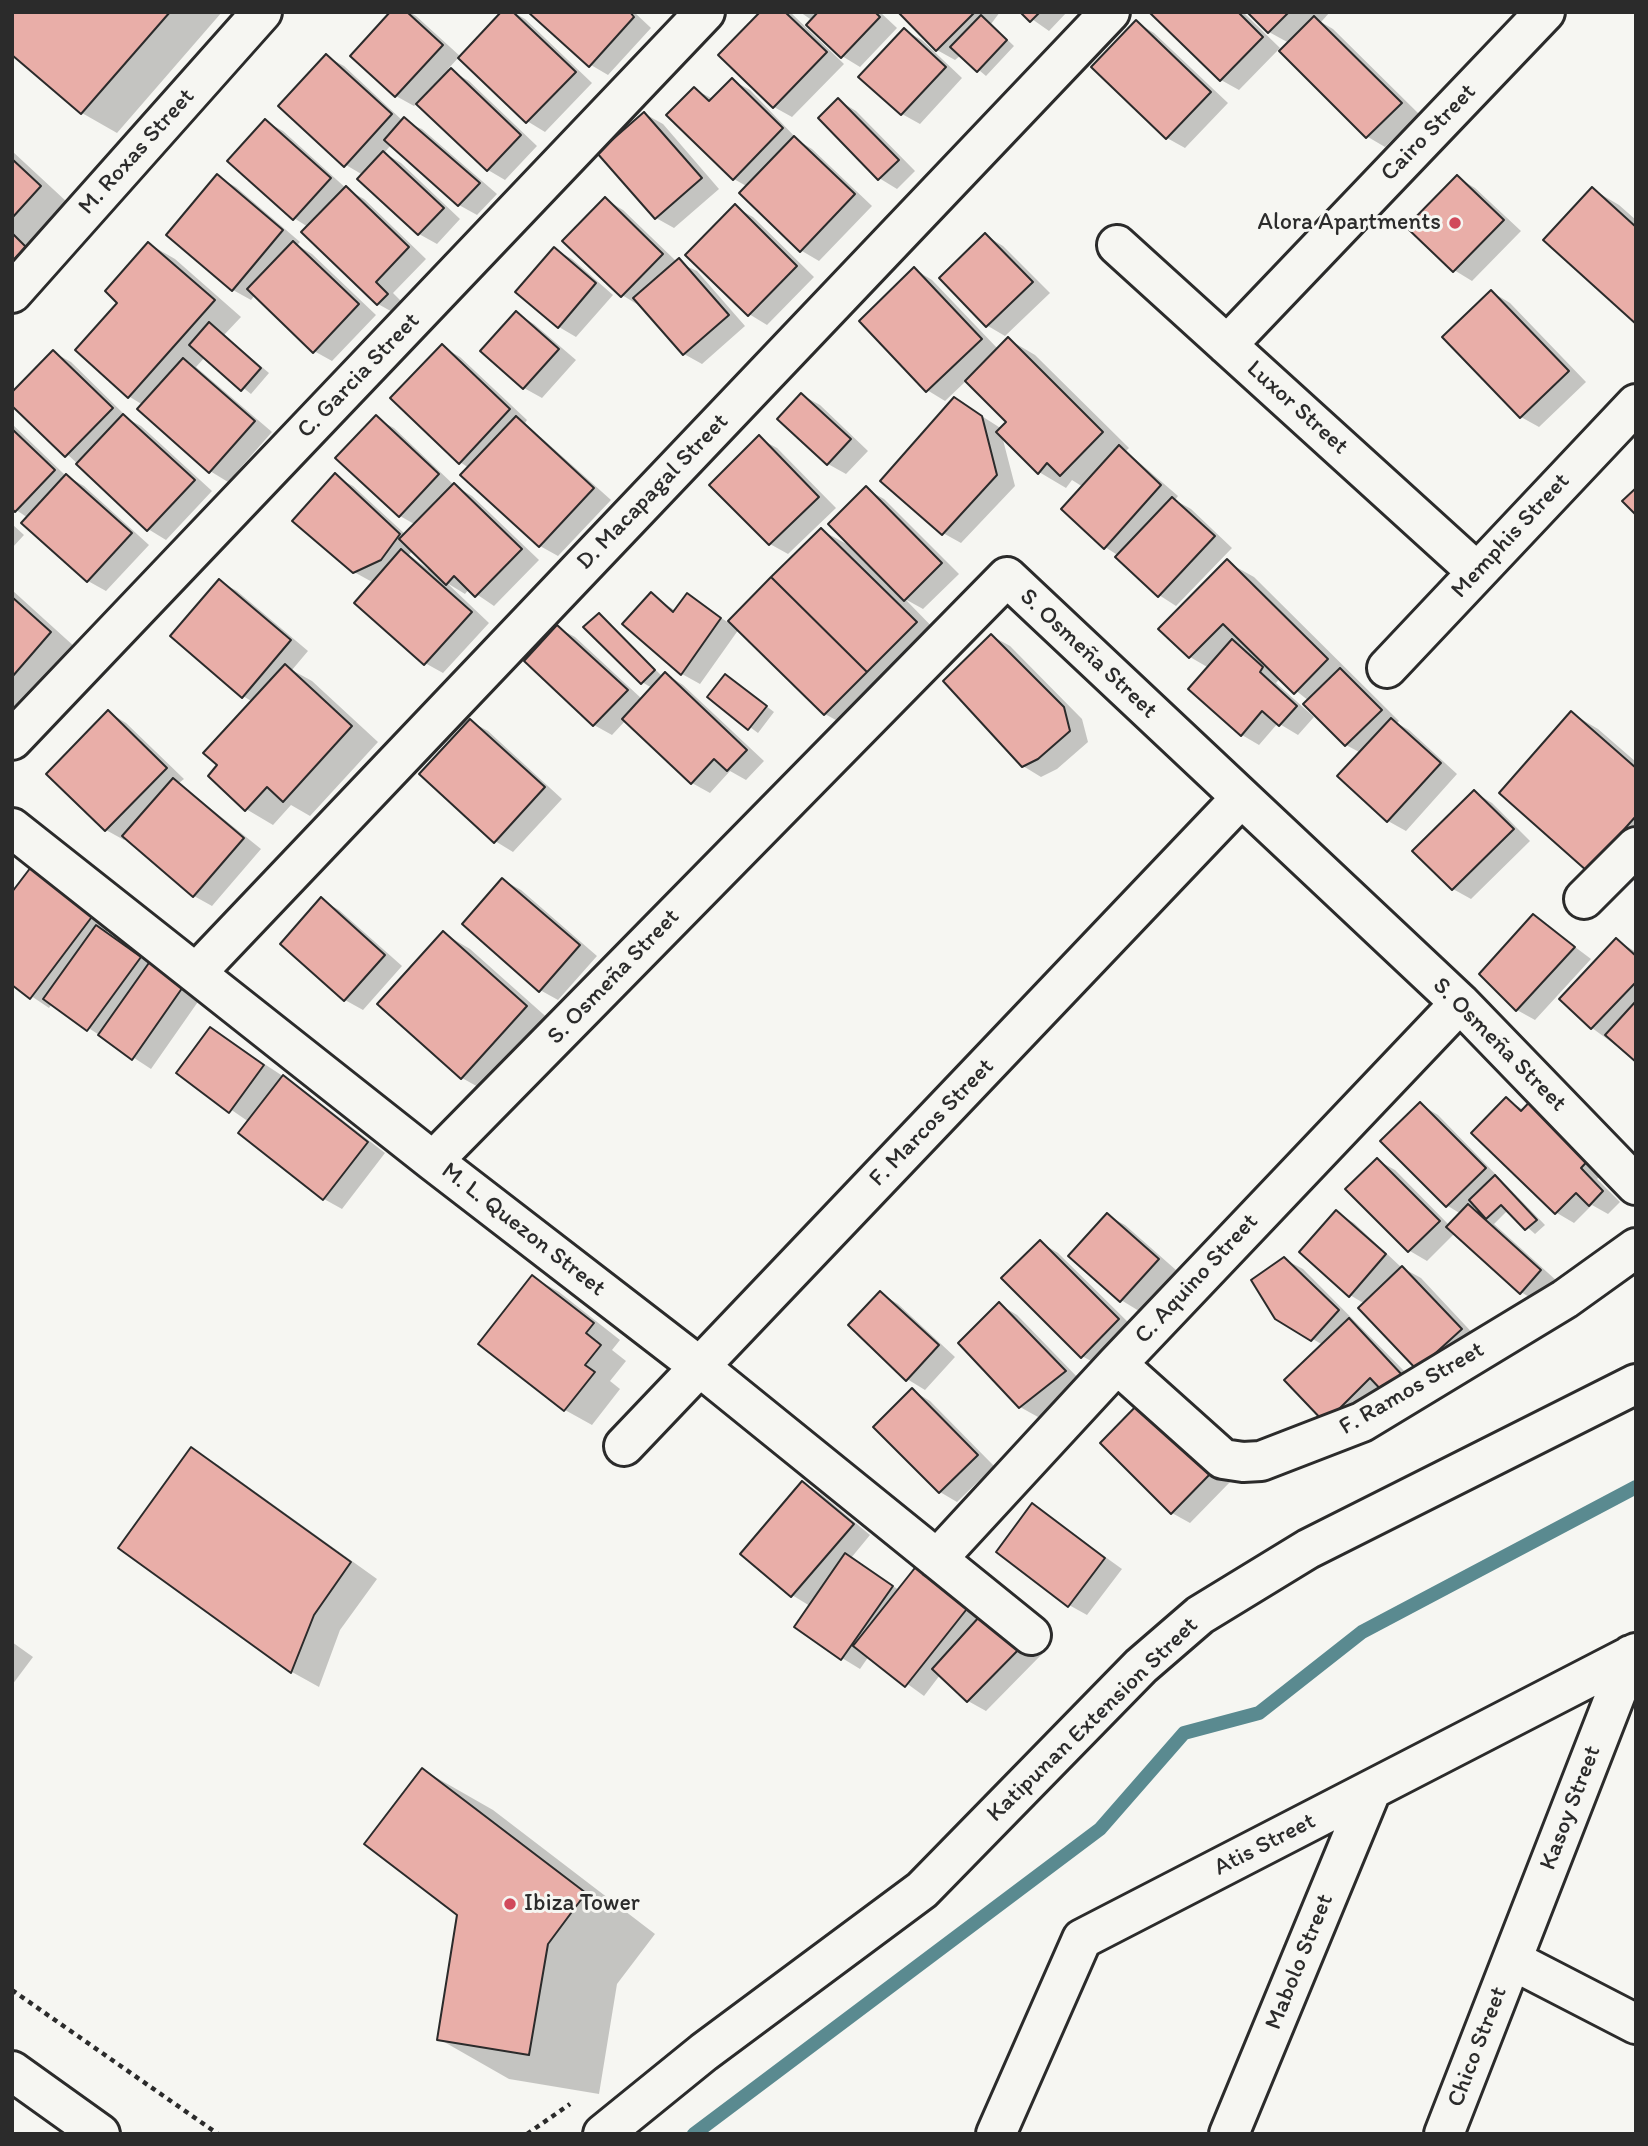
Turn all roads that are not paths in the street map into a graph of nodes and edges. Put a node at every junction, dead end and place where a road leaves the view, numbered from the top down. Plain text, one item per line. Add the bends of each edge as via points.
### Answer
1 (261, 12) edge
2 (705, 12) edge
3 (1110, 12) edge
4 (1545, 12) edge
5 (1117, 245) dead end
6 (12, 293) edge
7 (1227, 345) junction
8 (1636, 404) edge
9 (1477, 572) junction
10 (1387, 668) dead end
11 (12, 740) edge
12 (1240, 799) junction
13 (12, 828) edge
14 (1636, 847) edge
15 (1584, 900) dead end
16 (197, 972) junction
17 (1460, 1003) junction
18 (433, 1161) junction
19 (1636, 1185) edge
20 (1636, 1248) edge
21 (1117, 1364) junction
22 (700, 1367) junction
23 (1636, 1384) edge
24 (624, 1446) dead end
25 (937, 1559) junction
26 (1031, 1635) dead end
27 (1633, 1654) edge
28 (1371, 1791) junction
29 (1512, 1960) junction
30 (1636, 2024) edge
31 (12, 2071) edge
32 (100, 2134) edge
33 (603, 2134) edge
34 (996, 2134) edge
35 (1229, 2134) edge
36 (1444, 2134) edge

1 - 6 street, M. Roxas Street
2 - 11 street, C. Garcia Street
3 - 16 street, D. Macapagal Street
4 - 7 street, Cairo Street
5 - 7 street, Luxor Street
7 - 9 street, Luxor Street
8 - 9 street, Memphis Street
9 - 10 street, Memphis Street
12 - 17 street, S. Osmeña Street
12 - 18 street, S. Osmeña Street via 1007,577
12 - 22 street, F. Marcos Street
13 - 16 street, M. L. Quezon Street
14 - 15 street
16 - 18 street, M. L. Quezon Street
17 - 19 street, S. Osmeña Street
17 - 21 street, C. Aquino Street
18 - 22 street, M. L. Quezon Street
20 - 21 street, F. Ramos Street via 1565,1298 1362,1422 1261,1461 1223,1459
21 - 25 street, C. Aquino Street
22 - 24 street, F. Marcos Street
22 - 25 street, M. L. Quezon Street
23 - 33 street, Katipunan Extension Street via 1308,1549 1200,1615 1141,1667 922,1890 704,2052
25 - 26 street, M. L. Quezon Street
27 - 28 street, Atis Street
27 - 29 street, Kasoy Street
28 - 34 street, Atis Street via 1082,1939
28 - 35 street, Mabolo Street
29 - 30 street
29 - 36 street, Chico Street
31 - 32 street

